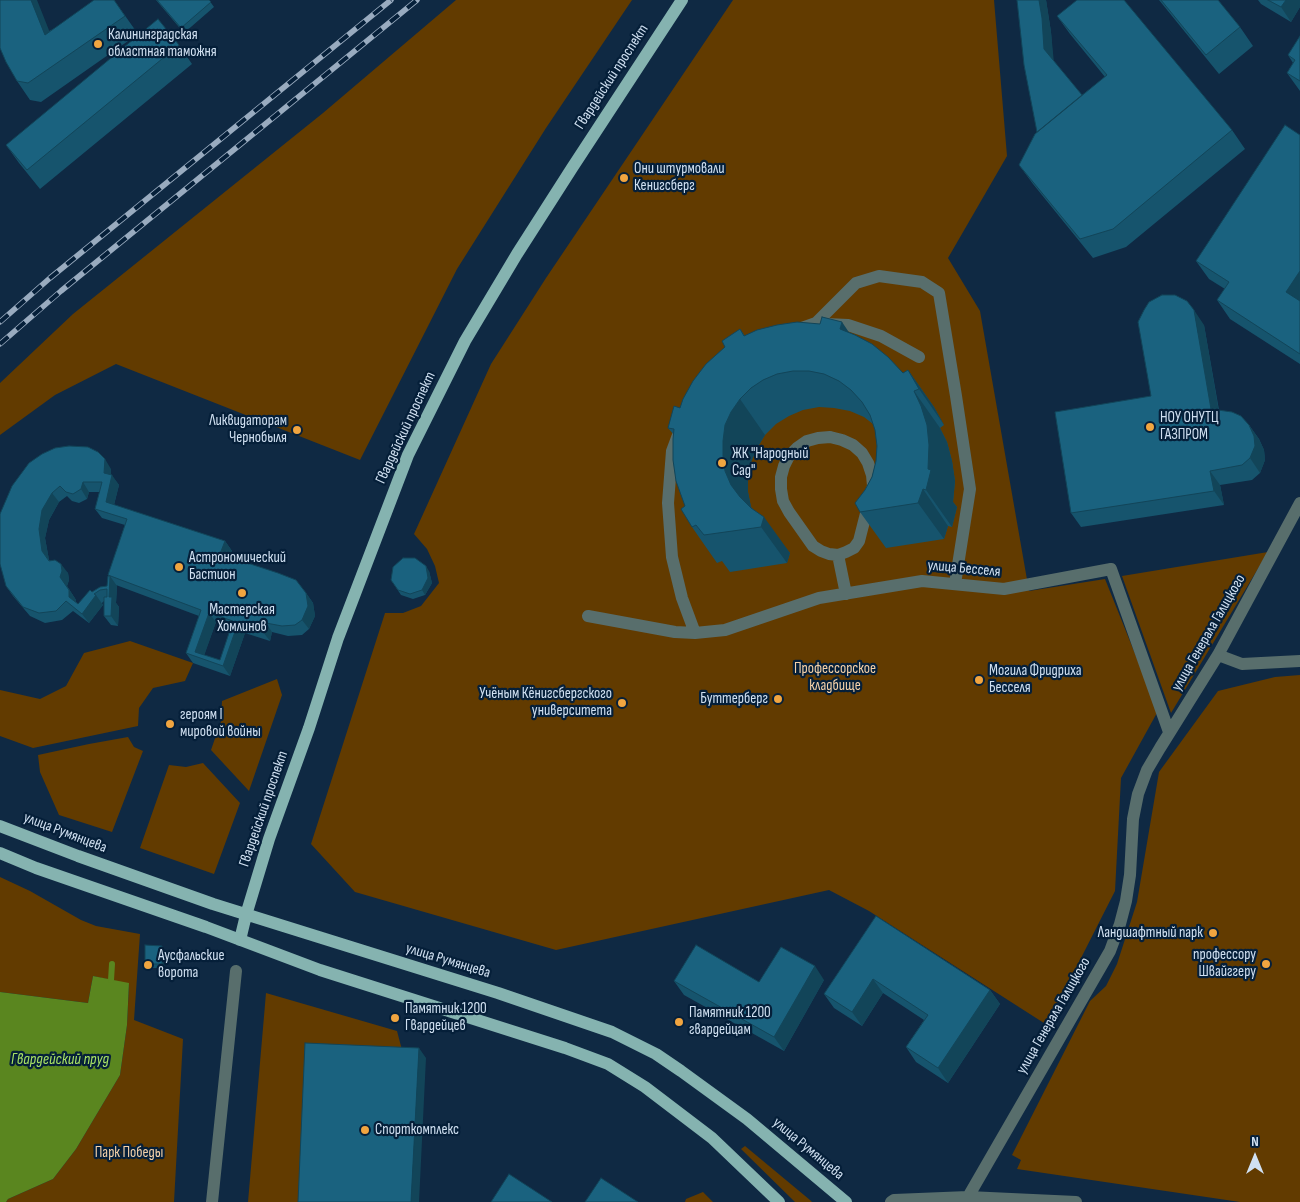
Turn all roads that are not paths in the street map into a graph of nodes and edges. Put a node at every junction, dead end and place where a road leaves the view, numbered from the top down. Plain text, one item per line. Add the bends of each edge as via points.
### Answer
1 (682, 0) edge
2 (816, 323) junction
3 (785, 334) edge
4 (919, 357) dead end
5 (681, 427) edge
6 (1300, 503) edge
7 (838, 554) junction
8 (955, 584) junction
9 (846, 594) junction
10 (588, 616) dead end
11 (695, 633) junction
12 (1218, 655) junction
13 (1300, 661) edge
14 (1169, 732) junction
15 (0, 826) edge
16 (0, 853) edge
17 (246, 915) junction
18 (240, 940) junction
19 (236, 971) dead end
20 (968, 1196) junction
21 (212, 1202) edge
22 (779, 1202) edge
23 (846, 1202) edge
24 (891, 1202) edge
25 (1076, 1202) edge

1 - 17 main road, Гвардейский проспект via 567,176 465,341 408,455 338,638
2 - 3 street
2 - 4 street via 848,325 881,336
2 - 8 street via 856,283 879,276 922,282 939,293 970,489
5 - 11 street via 672,451 668,503 672,558
6 - 12 street, улица Генерала Галицкого
7 - 7 street via 829,554 813,546 783,501 781,477 784,466 798,448 818,438 830,437 853,445 862,453 872,475 873,486 859,542 854,548
7 - 9 street
8 - 9 street, улица Бесселя via 922,581
8 - 14 street, улица Бесселя via 1004,589 1112,570
9 - 11 street, улица Бесселя via 819,598 725,630
10 - 11 street, улица Бесселя
12 - 13 street via 1242,664
12 - 14 street, улица Генерала Галицкого
14 - 20 street, улица Генерала Галицкого via 1147,770 1138,794 1126,901 1110,951
15 - 17 main road, улица Румянцева
16 - 18 main road
17 - 18 main road, Гвардейский проспект
17 - 23 main road, улица Румянцева via 612,1032 681,1071 747,1119
18 - 22 main road via 320,970 608,1064 645,1087 712,1138
19 - 21 street
20 - 24 street
20 - 25 street

